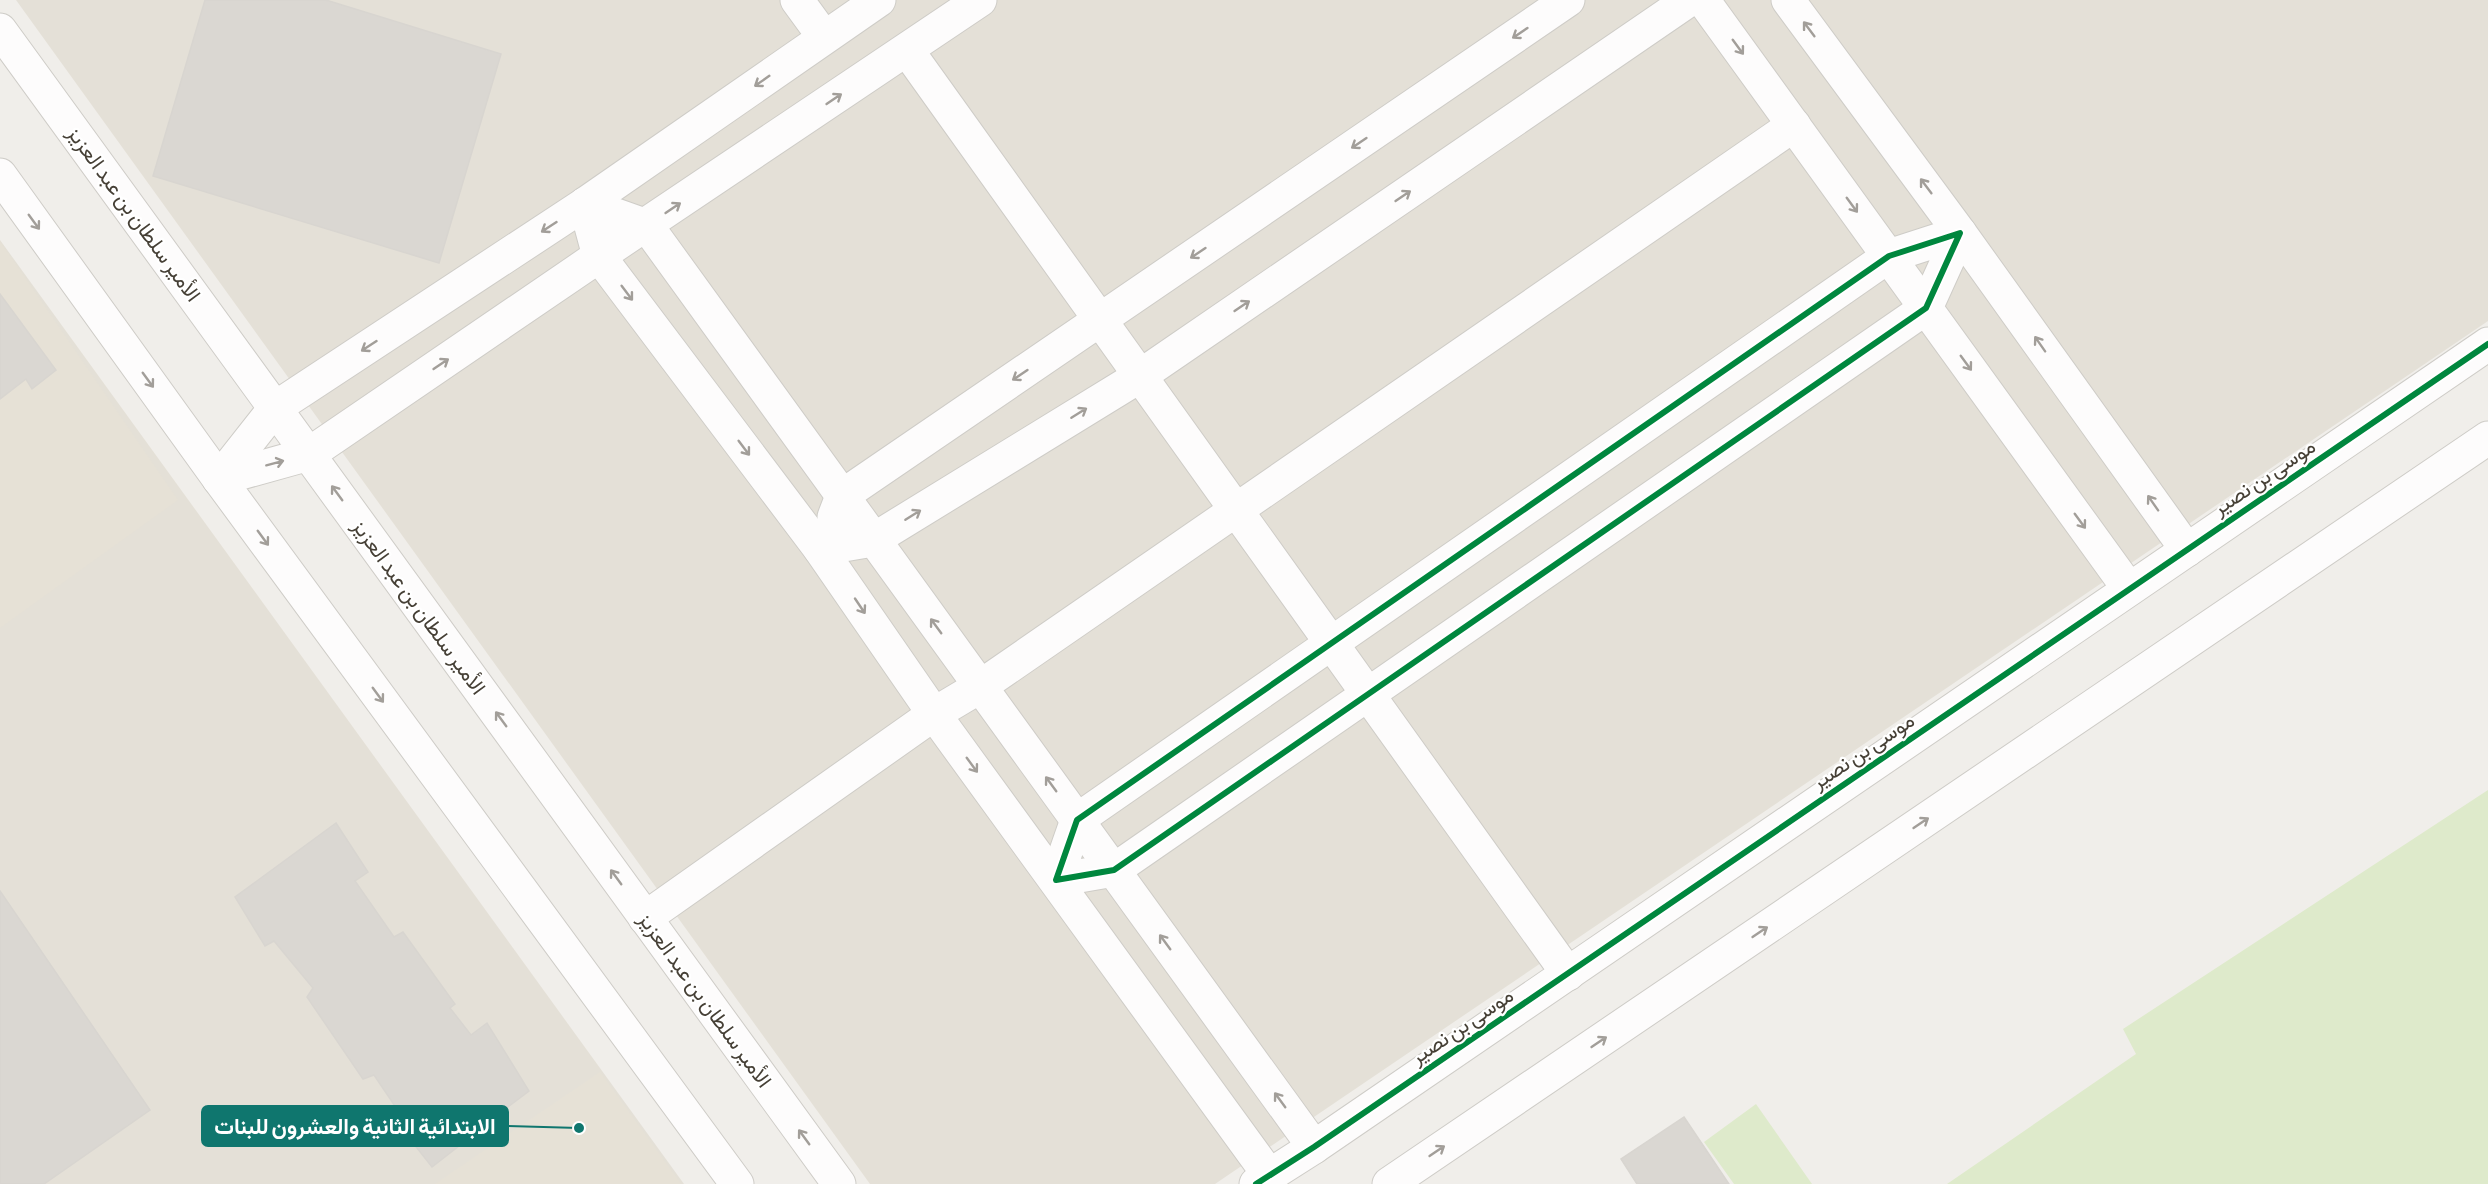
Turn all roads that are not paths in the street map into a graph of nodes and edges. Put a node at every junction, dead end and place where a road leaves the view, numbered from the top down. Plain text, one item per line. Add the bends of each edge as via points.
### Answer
1 (797, 0) edge
2 (879, 0) edge
3 (980, 0) edge
4 (1568, 0) edge
5 (1689, 0) edge
6 (1703, 0) edge
7 (1788, 0) edge
8 (0, 30) edge
9 (824, 38) junction
10 (907, 50) junction
11 (1794, 125) junction
12 (0, 175) edge
13 (585, 204) junction
14 (646, 226) junction
15 (1960, 233) junction
16 (598, 256) junction
17 (1889, 256) junction
18 (1926, 308) junction
19 (1100, 320) junction
20 (2488, 344) edge
21 (1140, 376) junction
22 (275, 408) junction
23 (2488, 438) edge
24 (309, 454) junction
25 (219, 479) junction
26 (843, 496) junction
27 (1236, 510) junction
28 (873, 540) junction
29 (820, 549) junction
30 (2187, 550) junction
31 (2129, 589) junction
32 (1332, 643) junction
33 (981, 686) junction
34 (1368, 694) junction
35 (934, 714) junction
36 (1077, 820) junction
37 (1114, 870) junction
38 (1056, 880) junction
39 (645, 918) junction
40 (1568, 974) junction
41 (1314, 1147) junction
42 (1262, 1179) edge
43 (737, 1184) edge
44 (839, 1184) edge
45 (1389, 1184) edge

1 - 9 street
2 - 9 street
3 - 10 street
4 -> 19 street
21 -> 5 street
6 -> 11 street
15 -> 7 street
8 - 22 street, الأمير سلطان بن عبد العزيز
9 -> 13 street
14 -> 10 street
10 - 19 street
11 -> 17 street
11 - 27 street
12 -> 25 street
13 - 14 street
13 - 16 street
13 -> 22 street
14 - 16 street
14 - 26 street
15 - 17 street
15 - 18 street
30 -> 15 street
24 -> 16 street
16 -> 29 street
17 - 18 street
17 - 32 street
18 -> 31 street
18 - 34 street
19 - 21 street
19 -> 26 street
20 - 30 street, موسى بن نصير
21 - 27 street
28 -> 21 street
22 - 24 street, الأمير سلطان بن عبد العزيز
22 - 25 street
45 -> 23 street
25 -> 24 street
39 -> 24 street, الأمير سلطان بن عبد العزيز
25 -> 43 street
26 - 28 street
26 - 29 street
27 - 32 street
27 - 33 street
28 - 29 street
33 -> 28 street
29 -> 35 street
30 - 31 street, موسى بن نصير
31 - 40 street, موسى بن نصير
32 - 34 street
32 - 36 street
33 - 35 street
36 -> 33 street
34 - 37 street
34 - 40 street
35 -> 38 street
35 - 39 street
36 - 37 street
36 - 38 street
37 - 38 street
41 -> 37 street
38 - 42 street
44 -> 39 street, الأمير سلطان بن عبد العزيز
40 - 41 street, موسى بن نصير
41 - 42 street, موسى بن نصير

